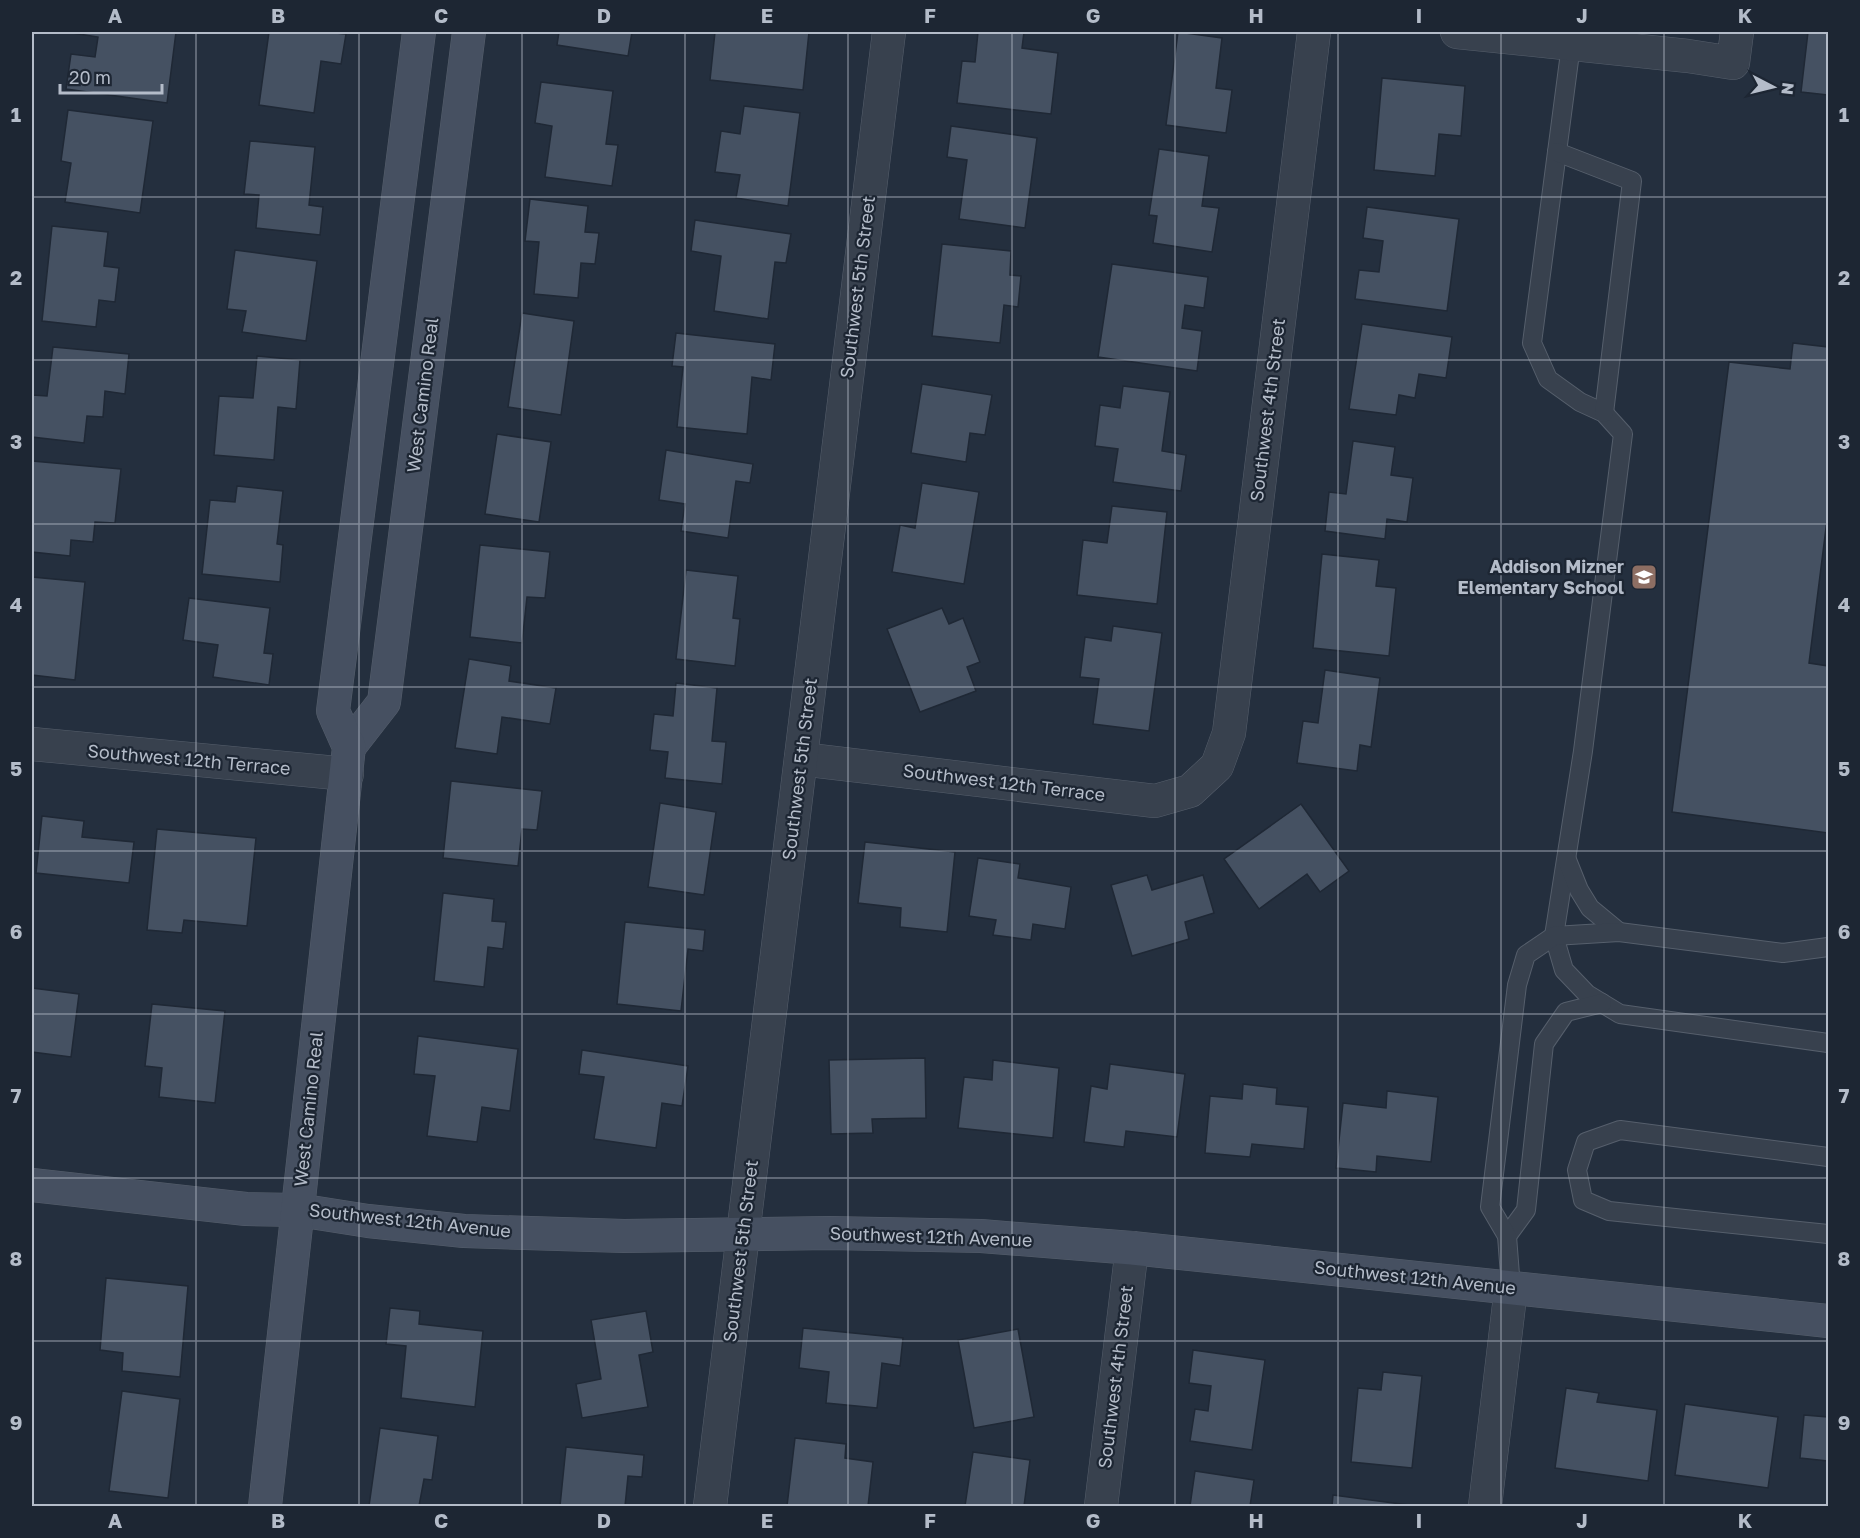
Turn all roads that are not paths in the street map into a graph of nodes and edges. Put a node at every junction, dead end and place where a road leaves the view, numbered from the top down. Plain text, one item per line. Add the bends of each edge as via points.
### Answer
1 (418, 32) edge
2 (469, 32) edge
3 (889, 32) edge
4 (1314, 32) edge
5 (1457, 32) edge
6 (1737, 32) edge
7 (1571, 45) junction
8 (1557, 152) junction
9 (1604, 413) junction
10 (32, 744) edge
11 (801, 759) junction
12 (348, 760) junction
13 (1202, 780) joint
14 (1566, 859) junction
15 (1619, 932) junction
16 (1554, 936) junction
17 (1828, 946) edge
18 (1602, 1003) junction
19 (1828, 1043) edge
20 (1828, 1157) edge
21 (32, 1185) edge
22 (298, 1210) junction
23 (743, 1234) junction
24 (1828, 1234) edge
25 (1507, 1236) junction
26 (1132, 1248) junction
27 (1511, 1288) junction
28 (1828, 1321) edge
29 (265, 1506) edge
30 (710, 1506) edge
31 (1101, 1506) edge
32 (1485, 1506) edge

1 - 12 street via 333,711
2 - 12 street, West Camino Real via 384,702
3 - 11 street, Southwest 5th Street
4 - 13 street, Southwest 4th Street via 1229,733 1217,766
5 - 7 street
6 - 7 street via 1733,63
7 - 8 lane
8 - 9 lane via 1532,343 1548,379 1580,402
8 - 9 lane via 1632,181
9 - 14 lane via 1623,434
10 - 12 street, Southwest 12th Terrace
11 - 13 street, Southwest 12th Terrace via 1155,801 1190,791
11 - 23 street, Southwest 5th Street
12 - 22 street, West Camino Real
14 - 15 lane via 1590,908
14 - 16 lane
15 - 16 lane
15 - 17 lane via 1783,953
16 - 18 lane via 1564,970 1587,994
16 - 25 lane via 1526,955 1518,985 1490,1207
18 - 19 lane via 1620,1014
18 - 25 lane via 1566,1012 1544,1044 1526,1210
20 - 24 lane via 1620,1130 1586,1142 1577,1170 1583,1200 1609,1211
21 - 22 street, Southwest 12th Avenue via 246,1209
22 - 23 street, Southwest 12th Avenue via 464,1231 624,1236
22 - 29 street, West Camino Real
23 - 26 street, Southwest 12th Avenue via 981,1236
23 - 30 street, Southwest 5th Street
25 - 27 lane
26 - 27 street, Southwest 12th Avenue
26 - 31 street, Southwest 4th Street
27 - 28 street, Southwest 12th Avenue
27 - 32 street

